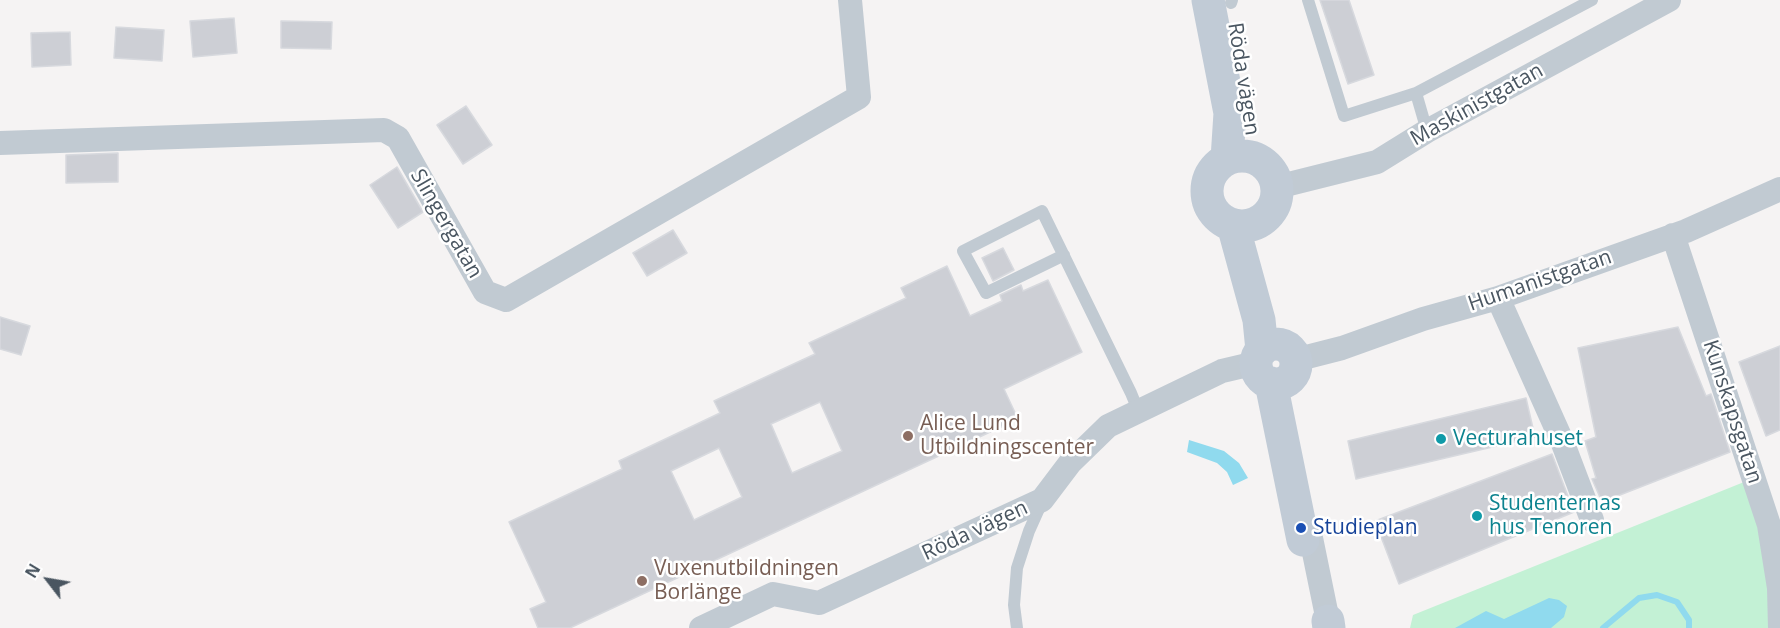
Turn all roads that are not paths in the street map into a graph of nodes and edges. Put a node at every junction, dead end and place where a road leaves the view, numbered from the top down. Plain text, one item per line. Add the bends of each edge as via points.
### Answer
1 (850, 0) edge
2 (1308, 0) edge
3 (1592, 0) edge
4 (1669, 0) edge
5 (1225, 1) edge
6 (1416, 93) junction
7 (1427, 131) junction
8 (0, 144) edge
9 (1241, 159) junction
10 (1277, 187) junction
11 (1780, 189) edge
12 (1245, 224) junction
13 (1673, 235) junction
14 (1064, 255) junction
15 (1498, 298) junction
16 (1274, 364) junction
17 (1138, 410) junction
18 (1042, 500) junction
19 (1592, 520) dead end
20 (1775, 522) edge
21 (1307, 539) joint
22 (1322, 625) edge
23 (700, 628) edge
24 (1017, 628) edge
25 (1780, 628) edge

1 - 8 street, Slingergatan via 859,97 506,300 485,292 398,138 384,130
2 - 6 lane via 1344,116
3 - 6 lane
4 - 7 street, Maskinistgatan
5 - 9 street, Röda vägen via 1250,113
6 - 7 lane
7 - 10 street, Maskinistgatan via 1377,162
9 - 10 street via 1269,169
9 - 12 street via 1212,174 1208,194 1216,213
10 - 12 street via 1273,208
11 - 13 street, Humanistgatan
12 - 16 street
13 - 15 street, Humanistgatan
13 - 20 street, Kunskapsgatan
14 - 14 lane via 986,293 963,251 1042,211
14 - 17 lane
15 - 16 street, Humanistgatan via 1342,348
15 - 19 street via 1562,441
16 - 17 street, Röda vägen via 1222,371
16 - 21 street
17 - 18 street, Röda vägen via 1108,426 1070,463
18 - 23 street, Röda vägen via 819,603 773,594
18 - 24 lane via 1017,568
20 - 25 street, Kunskapsgatan
21 - 22 street

